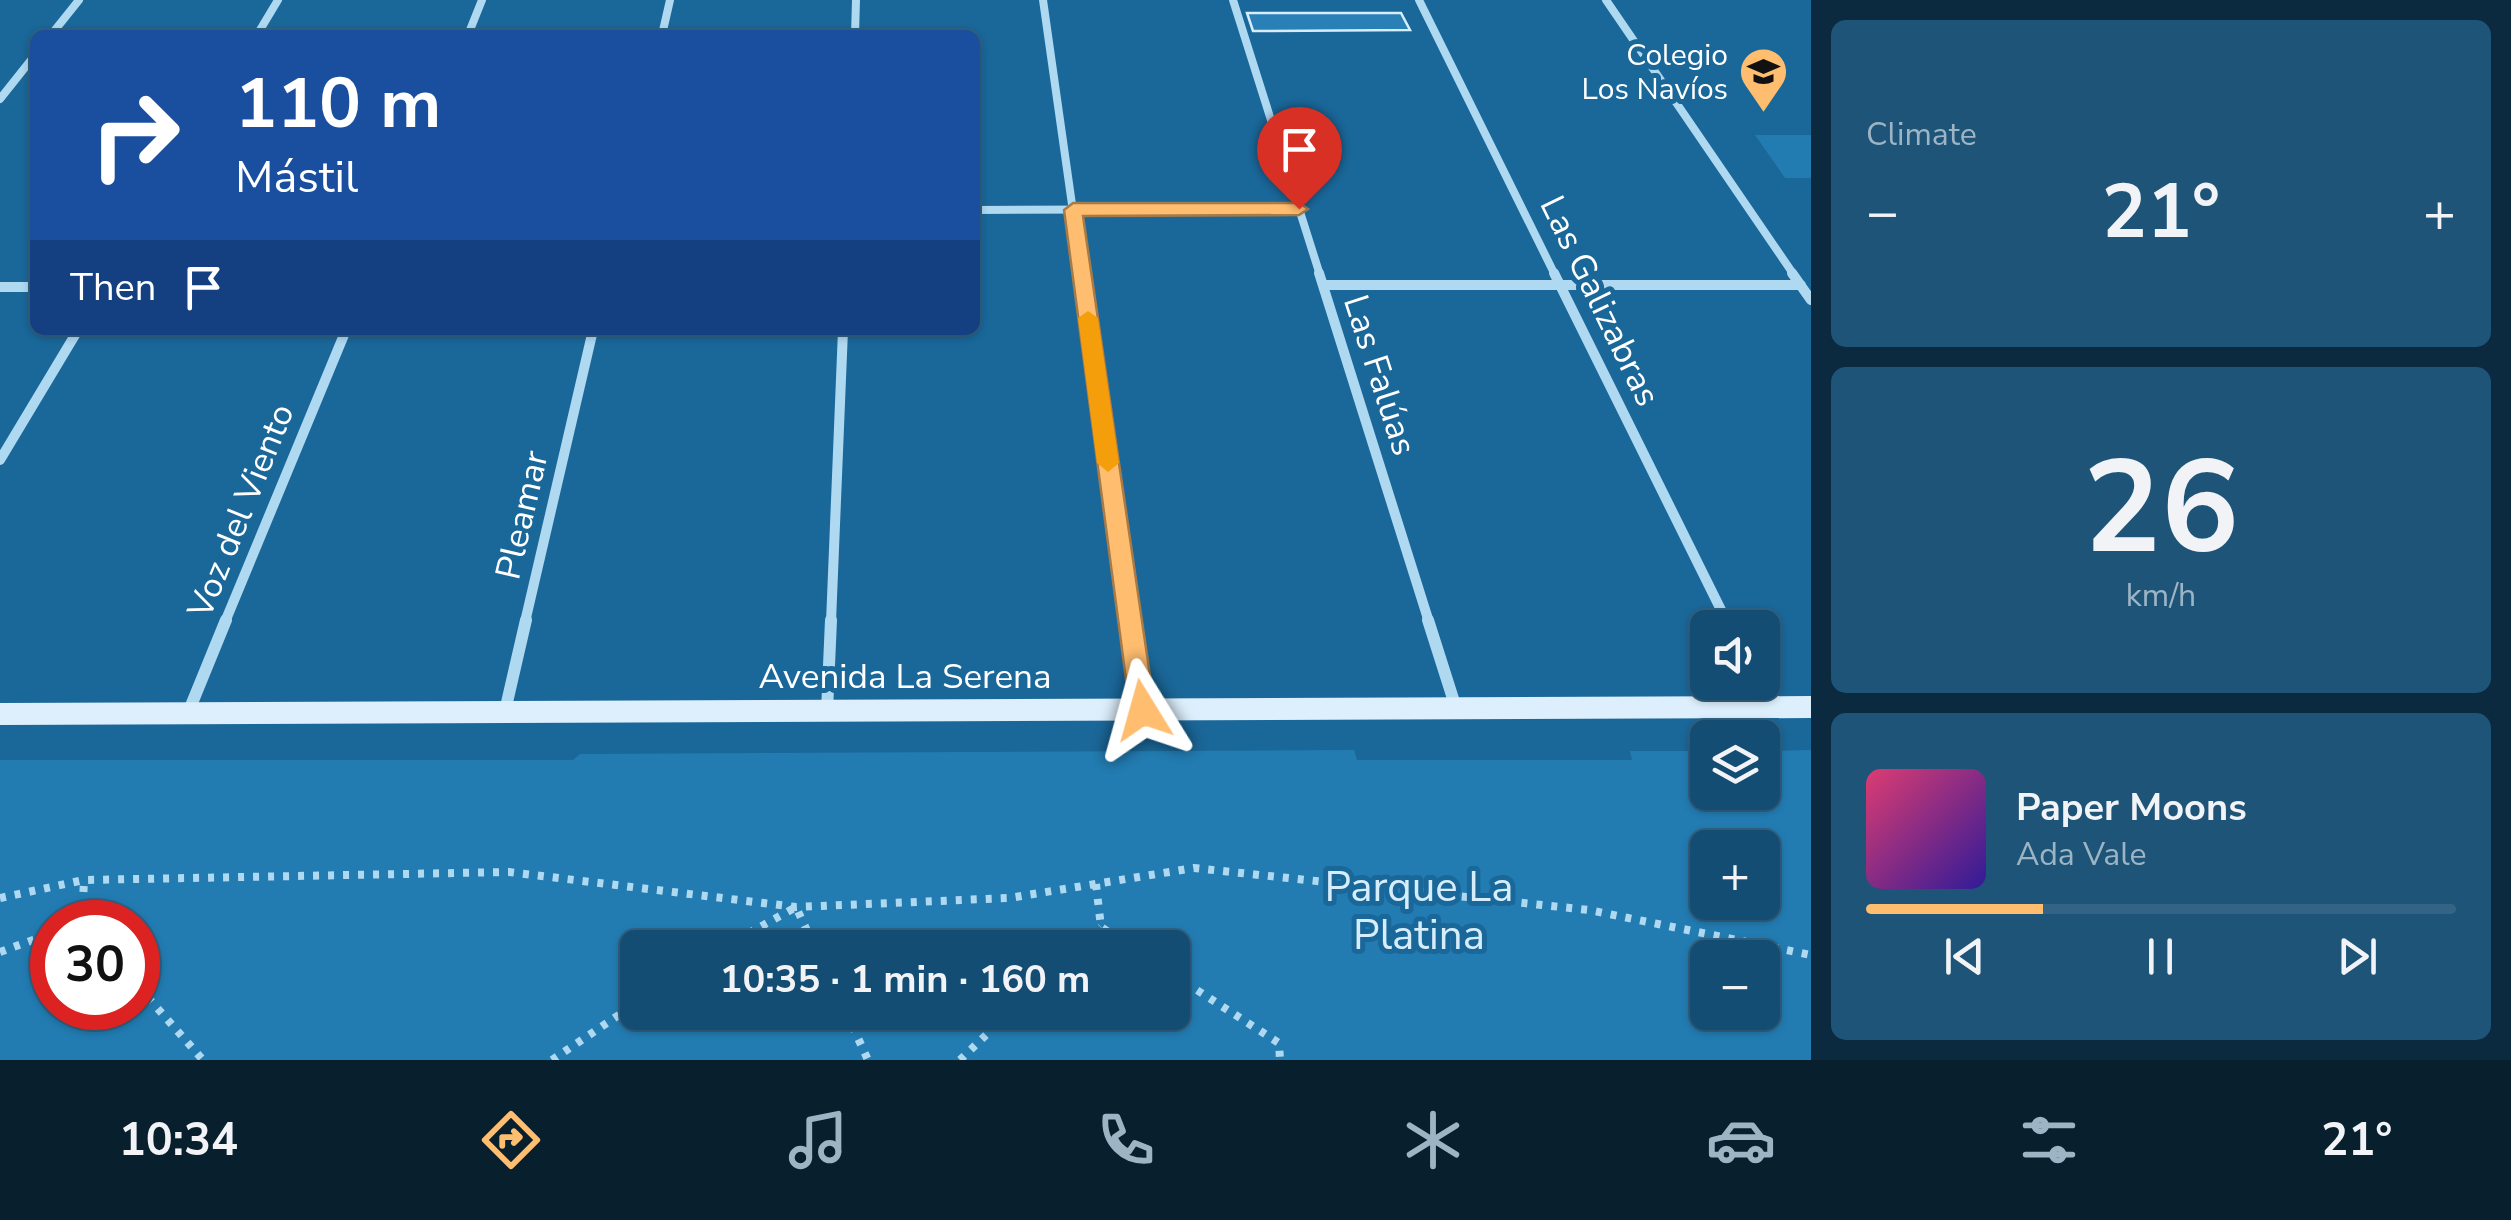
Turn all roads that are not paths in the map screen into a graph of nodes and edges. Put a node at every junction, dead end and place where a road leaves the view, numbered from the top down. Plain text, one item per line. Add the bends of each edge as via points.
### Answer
1 (80, 0) edge
2 (278, 0) edge
3 (482, 0) edge
4 (670, 0) edge
5 (856, 0) edge
6 (1043, 0) edge
7 (1233, 0) edge
8 (1420, 0) edge
9 (1606, 0) edge
10 (55, 30) edge
11 (260, 30) edge
12 (470, 30) edge
13 (663, 30) edge
14 (855, 30) edge
15 (30, 61) edge
16 (0, 99) edge
17 (1299, 209) junction
18 (980, 210) edge
19 (1073, 210) junction
20 (1322, 285) junction
21 (1561, 285) junction
22 (1801, 285) junction
23 (0, 287) edge
24 (30, 287) edge
25 (1811, 300) edge
26 (75, 335) edge
27 (344, 335) edge
28 (592, 335) edge
29 (842, 335) edge
30 (0, 460) edge
31 (1721, 610) edge
32 (1767, 700) edge
33 (1770, 707) junction
34 (1811, 707) edge
35 (1456, 708) junction
36 (1143, 710) junction
37 (827, 711) junction
38 (505, 712) junction
39 (0, 714) edge
40 (187, 714) junction

1 - 10 street
2 - 11 street
3 - 12 street
4 - 13 street
5 - 14 street
6 - 19 street
7 - 17 street, Las Falúas
8 - 21 street, Las Galizabras
9 - 22 street
15 - 16 street
17 - 19 street
17 - 20 street, Las Falúas
18 - 19 street
19 - 36 street
20 - 21 street
20 - 35 street, Las Falúas
21 - 22 street
21 - 31 street, Las Galizabras
22 - 25 street
23 - 24 street
26 - 30 street
27 - 40 street, Voz del Viento
28 - 38 street, Pleamar
29 - 37 street
32 - 33 street
33 - 34 street, Avenida La Serena
33 - 35 street, Avenida La Serena
35 - 36 street, Avenida La Serena
36 - 37 street, Avenida La Serena
37 - 38 street, Avenida La Serena
38 - 40 street, Avenida La Serena
39 - 40 street, Avenida La Serena

